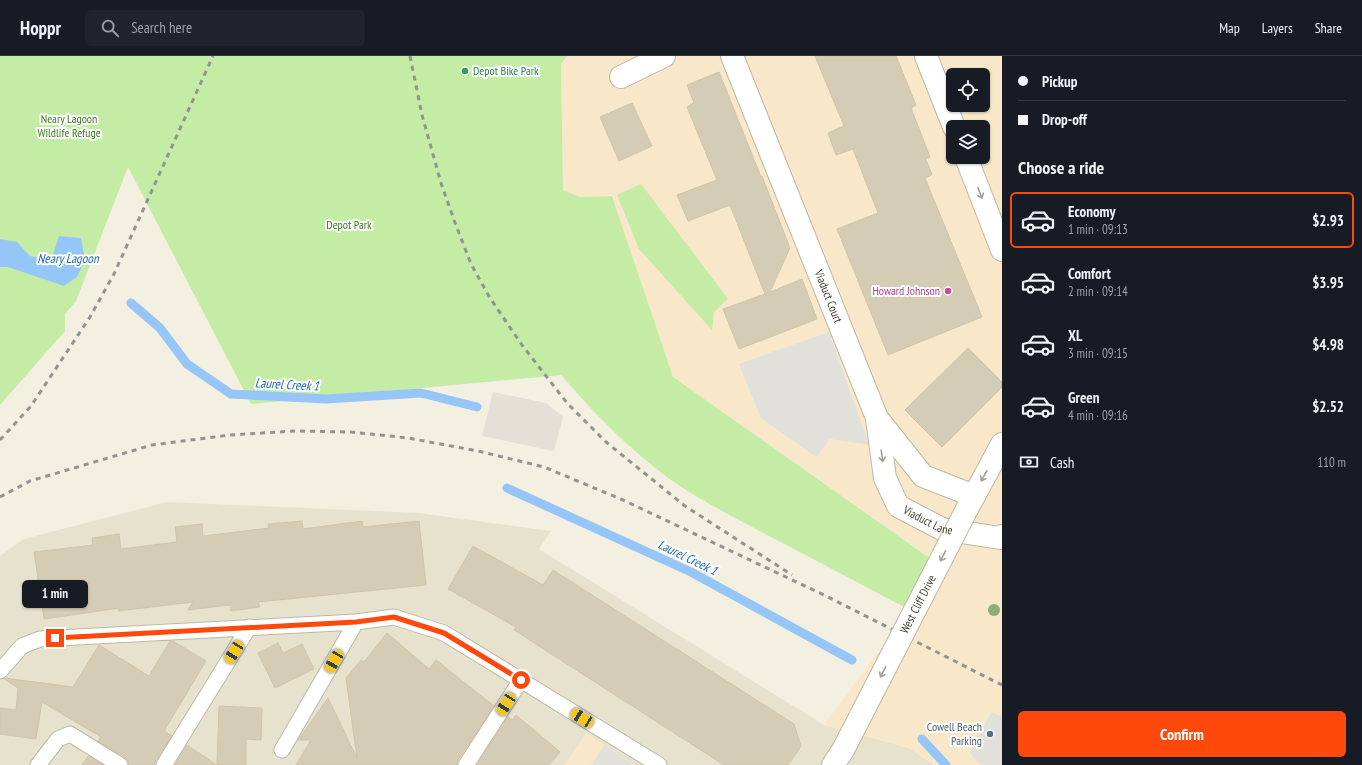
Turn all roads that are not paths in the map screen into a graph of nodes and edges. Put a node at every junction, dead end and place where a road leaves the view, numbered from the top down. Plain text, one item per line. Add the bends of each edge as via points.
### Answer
1 (664, 56) edge
2 (732, 56) edge
3 (926, 56) edge
4 (621, 77) dead end
5 (951, 120) edge
6 (969, 164) edge
7 (1002, 250) edge
8 (877, 418) junction
9 (1002, 444) edge
10 (970, 503) junction
11 (1002, 536) edge
12 (356, 622) junction
13 (249, 628) junction
14 (0, 671) edge
15 (521, 680) junction
16 (282, 750) dead end
17 (838, 758) edge
18 (38, 765) edge
19 (120, 765) edge
20 (164, 765) edge
21 (466, 765) edge
22 (659, 765) edge

1 - 4 street
2 - 8 street, Viaduct Court
3 - 5 street
6 -> 7 street
8 - 10 street, Viaduct Court via 923,476
8 -> 11 street, Viaduct Lane via 885,478 898,506 942,529 1000,538
9 -> 10 street, West Cliff Drive
10 -> 17 street, West Cliff Drive, bridge
12 - 13 lane
12 - 15 lane via 394,617 444,633
12 - 16 lane
13 - 14 lane via 40,639 22,646
13 - 20 lane
15 - 21 lane
15 - 22 lane
18 - 19 lane via 58,739 70,734

